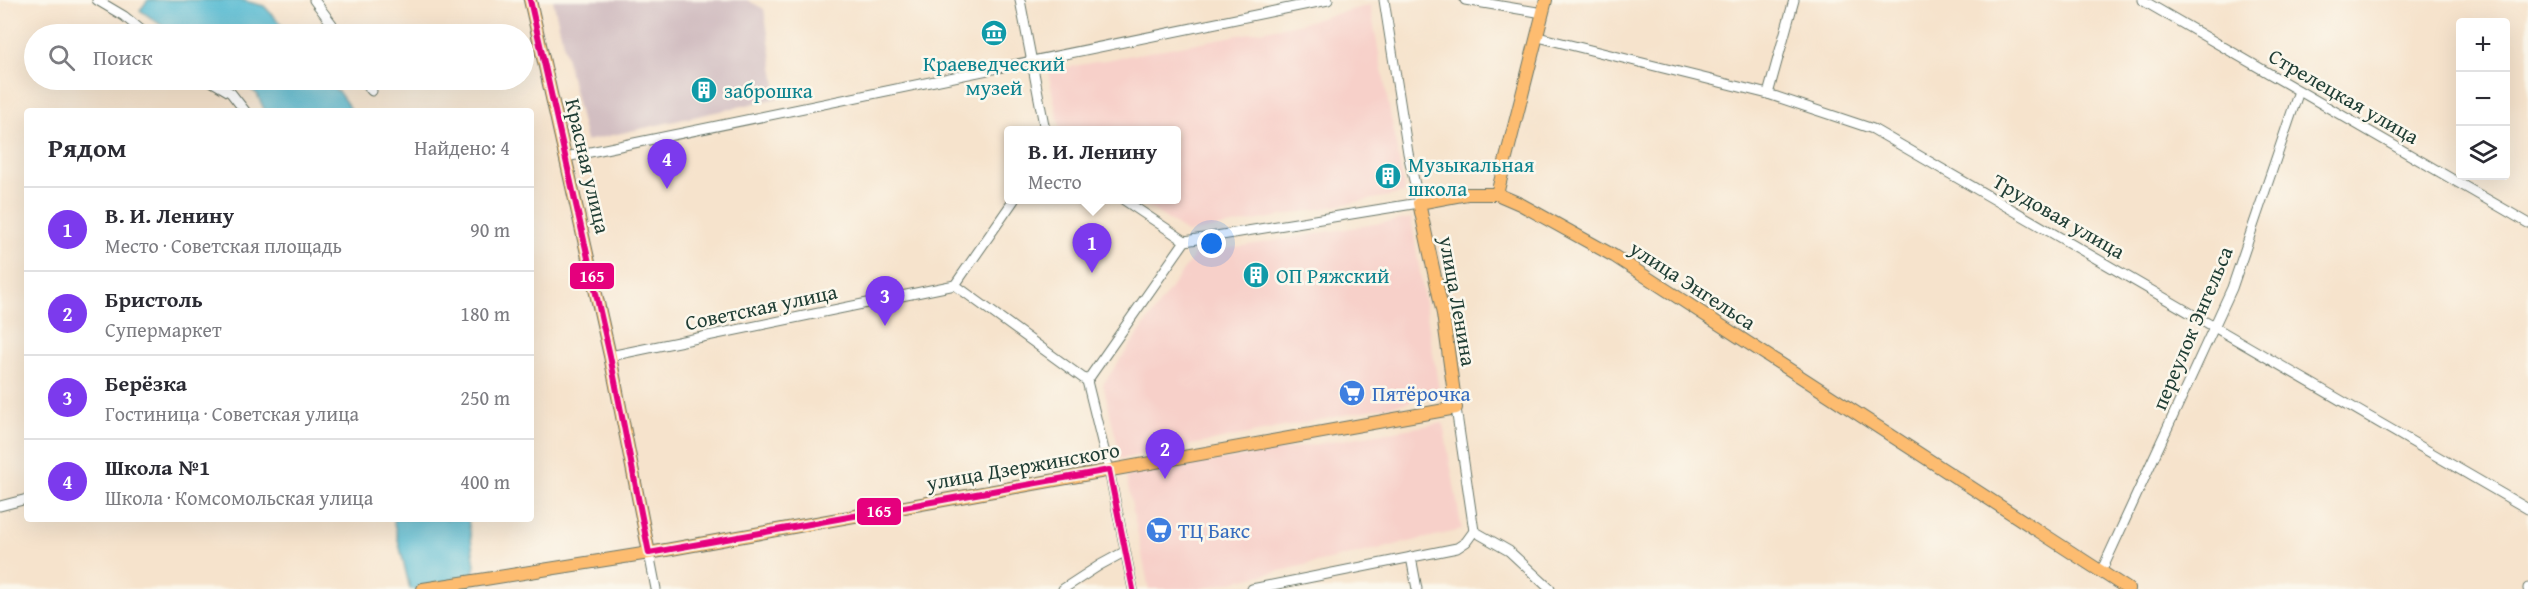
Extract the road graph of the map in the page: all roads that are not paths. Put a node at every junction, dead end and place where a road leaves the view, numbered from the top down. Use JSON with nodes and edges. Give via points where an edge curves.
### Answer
{"nodes":[{"id":1,"x":97,"y":0,"type":"edge"},
{"id":2,"x":314,"y":0,"type":"edge"},
{"id":3,"x":530,"y":0,"type":"edge"},
{"id":4,"x":1020,"y":0,"type":"edge"},
{"id":5,"x":1328,"y":0,"type":"edge"},
{"id":6,"x":1384,"y":0,"type":"edge"},
{"id":7,"x":1465,"y":0,"type":"edge"},
{"id":8,"x":1546,"y":0,"type":"edge"},
{"id":9,"x":1794,"y":0,"type":"edge"},
{"id":10,"x":2142,"y":0,"type":"edge"},
{"id":11,"x":1543,"y":13,"type":"junction"},
{"id":12,"x":134,"y":24,"type":"edge"},
{"id":13,"x":332,"y":24,"type":"edge"},
{"id":14,"x":1538,"y":37,"type":"junction"},
{"id":15,"x":1030,"y":62,"type":"junction"},
{"id":16,"x":226,"y":90,"type":"edge"},
{"id":17,"x":2299,"y":91,"type":"junction"},
{"id":18,"x":1768,"y":94,"type":"junction"},
{"id":19,"x":242,"y":108,"type":"edge"},
{"id":20,"x":1044,"y":126,"type":"edge"},
{"id":21,"x":566,"y":157,"type":"junction"},
{"id":22,"x":1497,"y":194,"type":"junction"},
{"id":23,"x":1419,"y":202,"type":"junction"},
{"id":24,"x":1011,"y":204,"type":"edge"},
{"id":25,"x":1130,"y":204,"type":"edge"},
{"id":26,"x":2528,"y":223,"type":"edge"},
{"id":27,"x":1185,"y":241,"type":"junction"},
{"id":28,"x":955,"y":285,"type":"junction"},
{"id":29,"x":2214,"y":327,"type":"junction"},
{"id":30,"x":610,"y":356,"type":"junction"},
{"id":31,"x":1087,"y":381,"type":"junction"},
{"id":32,"x":1456,"y":408,"type":"junction"},
{"id":33,"x":1109,"y":470,"type":"junction"},
{"id":34,"x":24,"y":500,"type":"edge"},
{"id":35,"x":0,"y":506,"type":"edge"},
{"id":36,"x":2528,"y":509,"type":"edge"},
{"id":37,"x":1474,"y":531,"type":"junction"},
{"id":38,"x":1124,"y":552,"type":"junction"},
{"id":39,"x":649,"y":554,"type":"junction"},
{"id":40,"x":1411,"y":557,"type":"junction"},
{"id":41,"x":2101,"y":572,"type":"junction"},
{"id":42,"x":423,"y":589,"type":"edge"},
{"id":43,"x":656,"y":589,"type":"edge"},
{"id":44,"x":1063,"y":589,"type":"edge"},
{"id":45,"x":1133,"y":589,"type":"edge"},
{"id":46,"x":1252,"y":589,"type":"edge"},
{"id":47,"x":1418,"y":589,"type":"edge"},
{"id":48,"x":1550,"y":589,"type":"edge"},
{"id":49,"x":2127,"y":589,"type":"edge"}],
"edges":[{"from":1,"to":12,"type":"street"},
{"from":2,"to":13,"type":"street"},
{"from":3,"to":21,"type":"main road","name":"Красная улица"},
{"from":4,"to":15,"type":"street"},
{"from":5,"to":15,"type":"street"},
{"from":6,"to":23,"type":"street"},
{"from":7,"to":11,"type":"street"},
{"from":8,"to":11,"type":"main road"},
{"from":9,"to":18,"type":"street"},
{"from":10,"to":17,"type":"street","name":"Стрелецкая улица"},
{"from":11,"to":14,"type":"main road"},
{"from":14,"to":18,"type":"street","name":"Трудовая улица"},
{"from":14,"to":22,"type":"main road"},
{"from":15,"to":20,"type":"street"},
{"from":15,"to":21,"type":"street"},
{"from":16,"to":19,"type":"street"},
{"from":17,"to":26,"type":"street","name":"Стрелецкая улица"},
{"from":17,"to":29,"type":"street","name":"переулок Энгельса","via":[[2243,259]]},
{"from":18,"to":29,"type":"street","name":"Трудовая улица","via":[[1874,129]]},
{"from":21,"to":30,"type":"main road","name":"Красная улица"},
{"from":22,"to":23,"type":"main road","name":"улица Энгельса","via":[[1467,194]]},
{"from":22,"to":41,"type":"main road","name":"улица Энгельса","via":[[1614,256]]},
{"from":23,"to":27,"type":"street","name":"улица Энгельса"},
{"from":23,"to":32,"type":"main road","name":"улица Ленина","via":[[1443,314]]},
{"from":24,"to":28,"type":"street"},
{"from":25,"to":27,"type":"street"},
{"from":27,"to":31,"type":"street"},
{"from":28,"to":30,"type":"street","name":"Советская улица"},
{"from":28,"to":31,"type":"street"},
{"from":29,"to":36,"type":"street","name":"Трудовая улица"},
{"from":29,"to":41,"type":"street","name":"переулок Энгельса"},
{"from":30,"to":39,"type":"main road","name":"Красная улица"},
{"from":31,"to":33,"type":"street"},
{"from":32,"to":33,"type":"main road","name":"улица Дзержинского"},
{"from":32,"to":37,"type":"street"},
{"from":33,"to":38,"type":"street"},
{"from":33,"to":39,"type":"main road","name":"улица Дзержинского"},
{"from":34,"to":35,"type":"street"},
{"from":37,"to":40,"type":"street","via":[[1457,548]]},
{"from":37,"to":48,"type":"street","via":[[1509,551]]},
{"from":38,"to":44,"type":"street"},
{"from":38,"to":45,"type":"street"},
{"from":39,"to":42,"type":"main road","name":"улица Дзержинского"},
{"from":39,"to":43,"type":"street"},
{"from":40,"to":46,"type":"street"},
{"from":40,"to":47,"type":"street"},
{"from":41,"to":49,"type":"main road","name":"улица Энгельса"}]}
